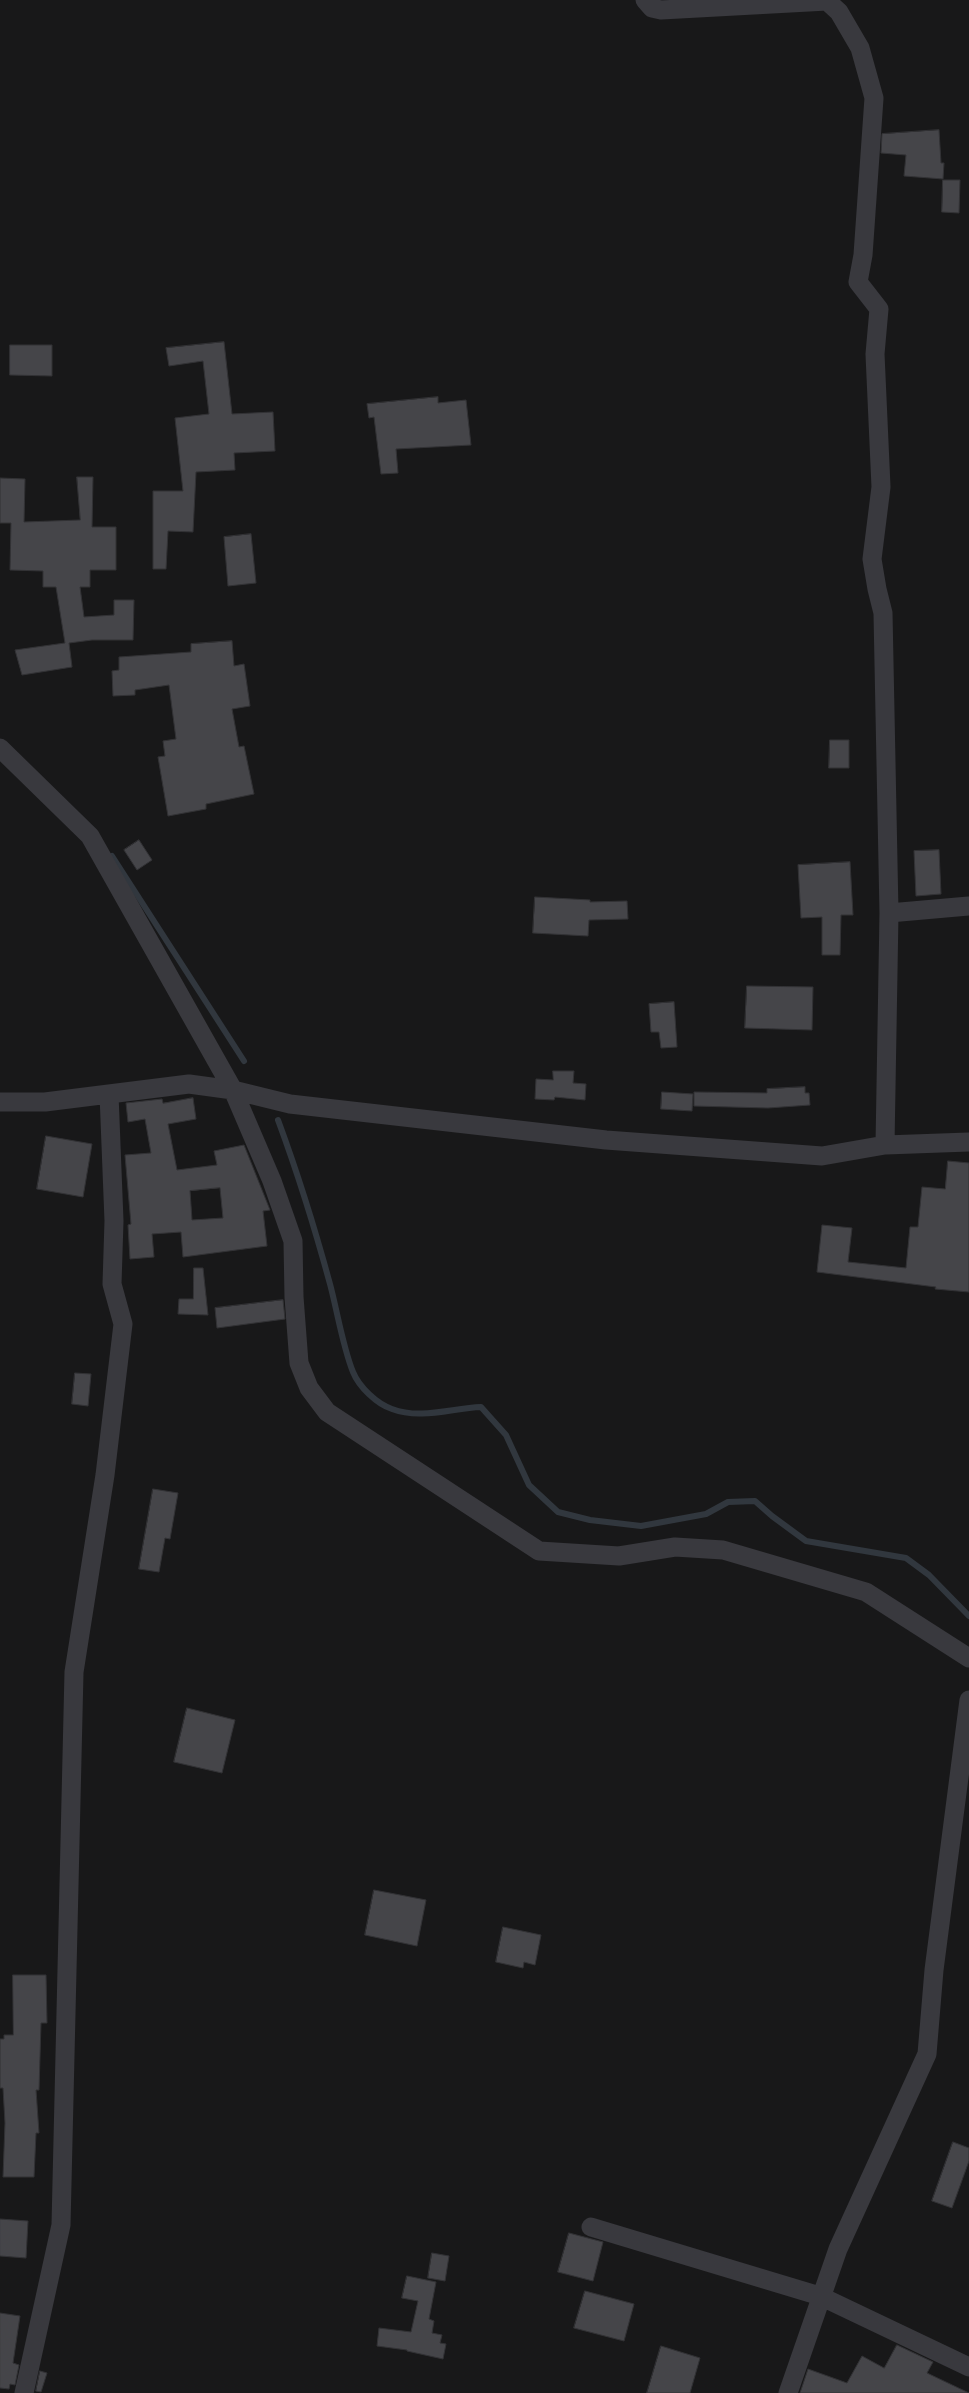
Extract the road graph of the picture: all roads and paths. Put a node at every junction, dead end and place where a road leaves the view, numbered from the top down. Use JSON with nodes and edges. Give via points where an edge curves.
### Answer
{"nodes":[{"id":1,"x":645,"y":0,"type":"edge"},
{"id":2,"x":0,"y":748,"type":"edge"},
{"id":3,"x":969,"y":906,"type":"edge"},
{"id":4,"x":889,"y":912,"type":"junction"},
{"id":5,"x":234,"y":1090,"type":"junction"},
{"id":6,"x":109,"y":1094,"type":"junction"},
{"id":7,"x":0,"y":1102,"type":"edge"},
{"id":8,"x":969,"y":1142,"type":"edge"},
{"id":9,"x":885,"y":1145,"type":"junction"},
{"id":10,"x":969,"y":1658,"type":"edge"},
{"id":11,"x":969,"y":1700,"type":"edge"},
{"id":12,"x":591,"y":2227,"type":"dead end"},
{"id":13,"x":820,"y":2296,"type":"junction"},
{"id":14,"x":969,"y":2367,"type":"edge"},
{"id":15,"x":24,"y":2393,"type":"edge"},
{"id":16,"x":788,"y":2393,"type":"edge"}],
"edges":[{"from":1,"to":4,"type":"street","via":[[652,8],[661,10],[827,2],[839,12],[860,48],[874,98],[863,255],[858,282],[879,309],[875,354],[881,487],[872,559],[883,613]]},
{"from":2,"to":5,"type":"street","via":[[90,836]]},
{"from":3,"to":4,"type":"street"},
{"from":4,"to":9,"type":"street"},
{"from":5,"to":6,"type":"street","via":[[189,1084]]},
{"from":5,"to":9,"type":"street","via":[[290,1104],[606,1140],[822,1156]]},
{"from":5,"to":10,"type":"street","via":[[272,1181],[293,1241],[299,1363],[309,1388],[327,1412],[539,1551],[619,1556],[675,1546],[723,1550],[866,1592]]},
{"from":6,"to":7,"type":"street","via":[[45,1102]]},
{"from":6,"to":15,"type":"street","via":[[114,1221],[112,1284],[123,1324],[105,1474],[74,1672],[61,2225]]},
{"from":8,"to":9,"type":"street"},
{"from":11,"to":13,"type":"street","via":[[934,1970],[927,2054],[838,2249]]},
{"from":12,"to":13,"type":"street"},
{"from":13,"to":14,"type":"street"},
{"from":13,"to":16,"type":"street"}]}
